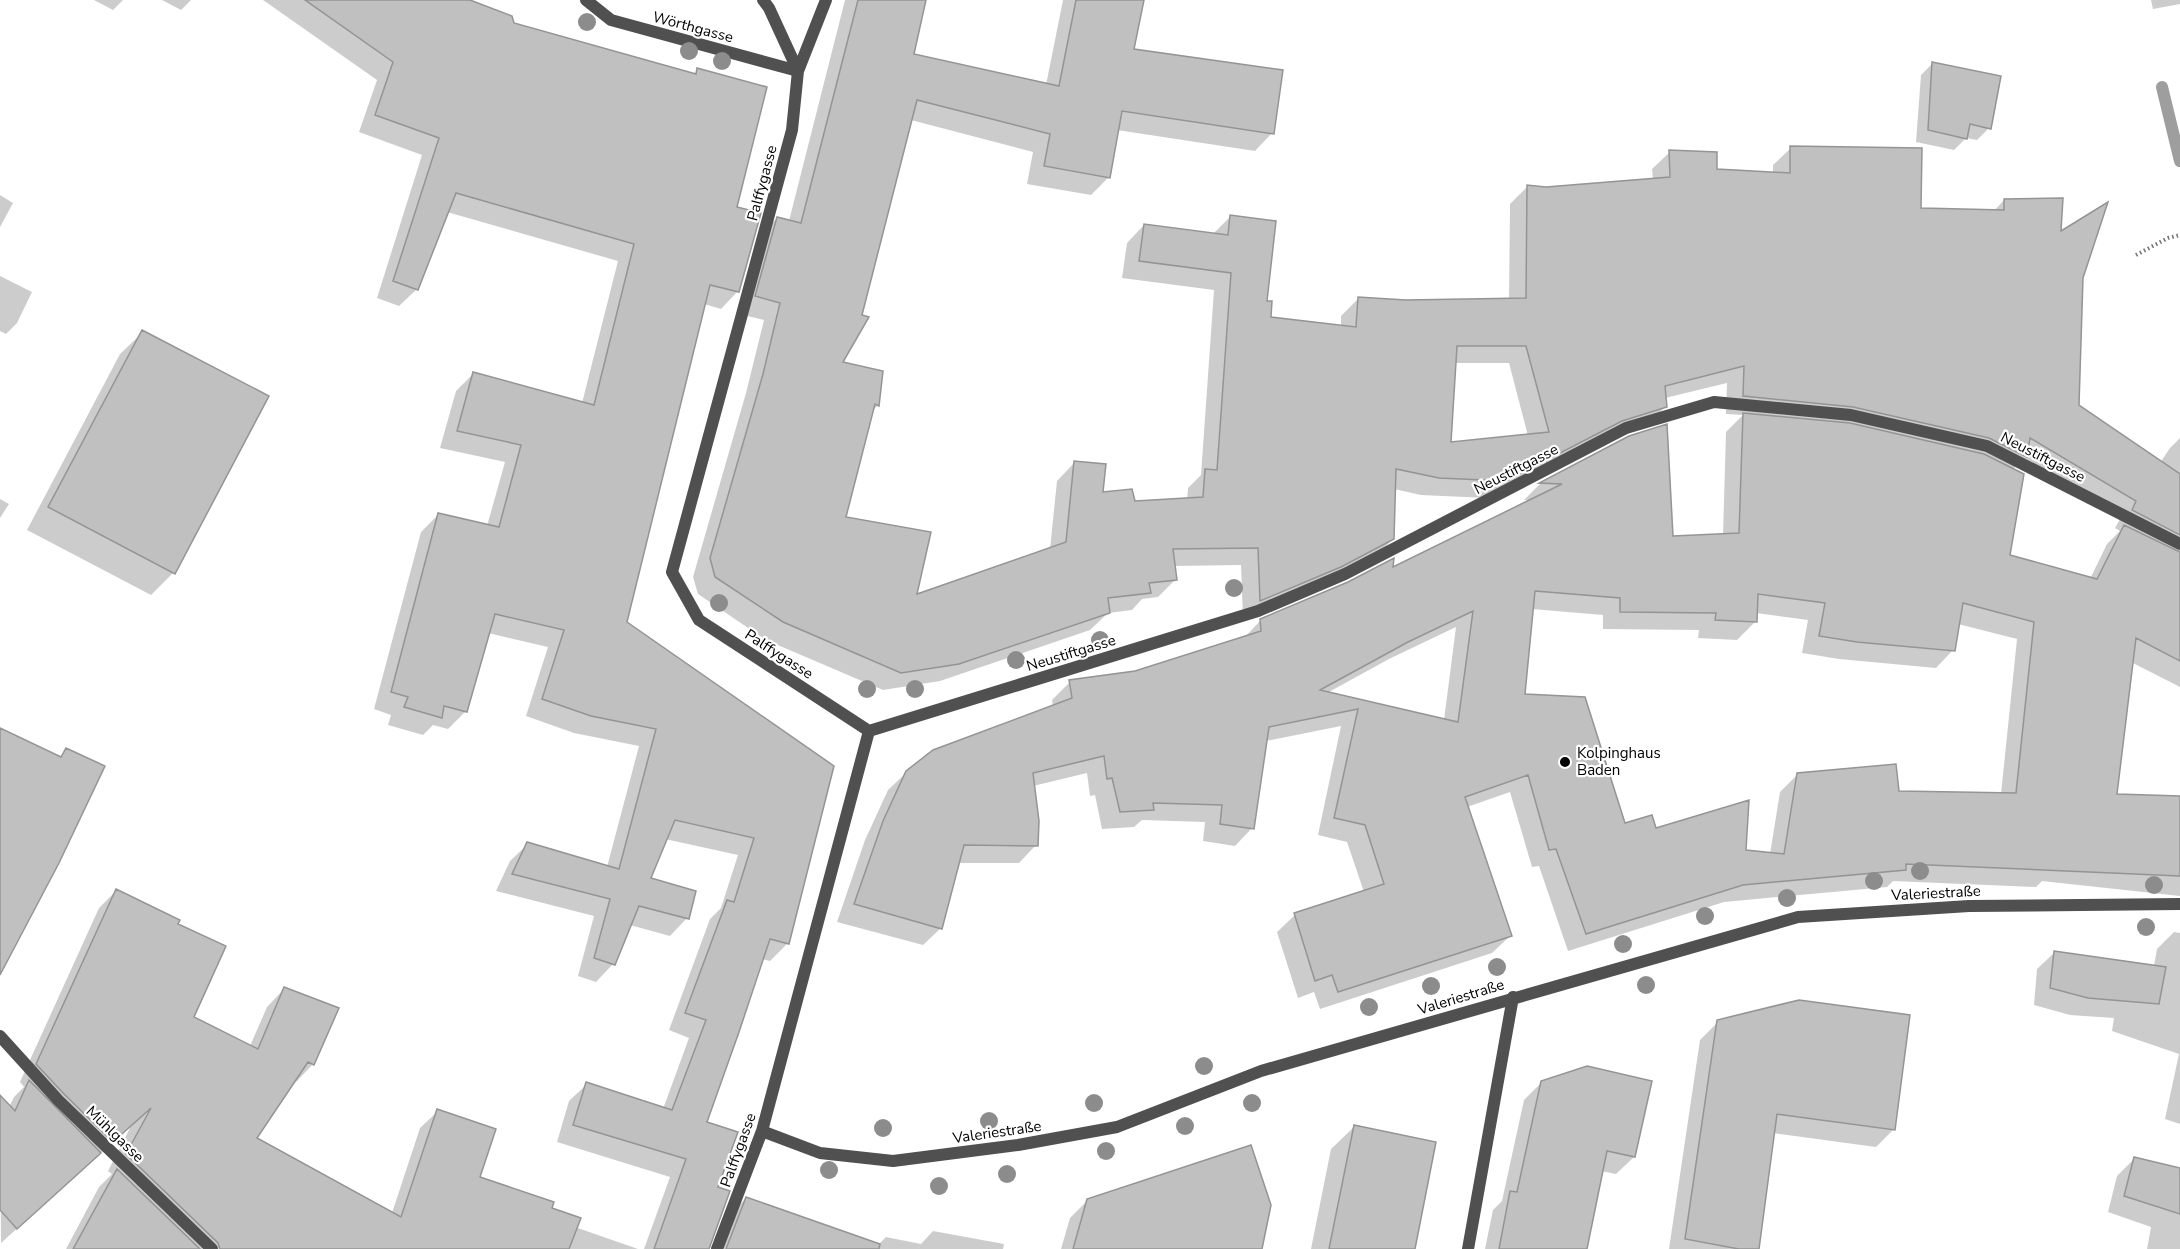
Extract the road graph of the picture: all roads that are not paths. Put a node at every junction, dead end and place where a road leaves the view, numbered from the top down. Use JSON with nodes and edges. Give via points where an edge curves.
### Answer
{"nodes":[{"id":1,"x":586,"y":0,"type":"edge"},
{"id":2,"x":763,"y":0,"type":"edge"},
{"id":3,"x":826,"y":0,"type":"edge"},
{"id":4,"x":798,"y":71,"type":"junction"},
{"id":5,"x":2180,"y":544,"type":"edge"},
{"id":6,"x":869,"y":732,"type":"junction"},
{"id":7,"x":2180,"y":904,"type":"edge"},
{"id":8,"x":1513,"y":997,"type":"junction"},
{"id":9,"x":0,"y":1036,"type":"edge"},
{"id":10,"x":762,"y":1131,"type":"junction"},
{"id":11,"x":212,"y":1249,"type":"edge"},
{"id":12,"x":717,"y":1249,"type":"edge"},
{"id":13,"x":1468,"y":1249,"type":"edge"}],
"edges":[{"from":1,"to":4,"type":"street","name":"Wörthgasse","via":[[611,20]]},
{"from":2,"to":4,"type":"street"},
{"from":3,"to":4,"type":"street","name":"Palffygasse"},
{"from":4,"to":6,"type":"street","name":"Palffygasse","via":[[792,130],[672,572],[699,620]]},
{"from":5,"to":6,"type":"street","name":"Neustiftgasse","via":[[1987,446],[1851,415],[1714,402],[1626,428],[1345,574],[1258,611]]},
{"from":6,"to":10,"type":"street","name":"Palffygasse"},
{"from":7,"to":8,"type":"street","name":"Valeriestraße","via":[[1969,906],[1798,917]]},
{"from":8,"to":10,"type":"street","name":"Valeriestraße","via":[[1261,1071],[1117,1127],[1029,1143],[893,1161],[820,1153]]},
{"from":8,"to":13,"type":"street"},
{"from":9,"to":11,"type":"street","name":"Mühlgasse","via":[[58,1100]]},
{"from":10,"to":12,"type":"street","name":"Palffygasse"}]}
